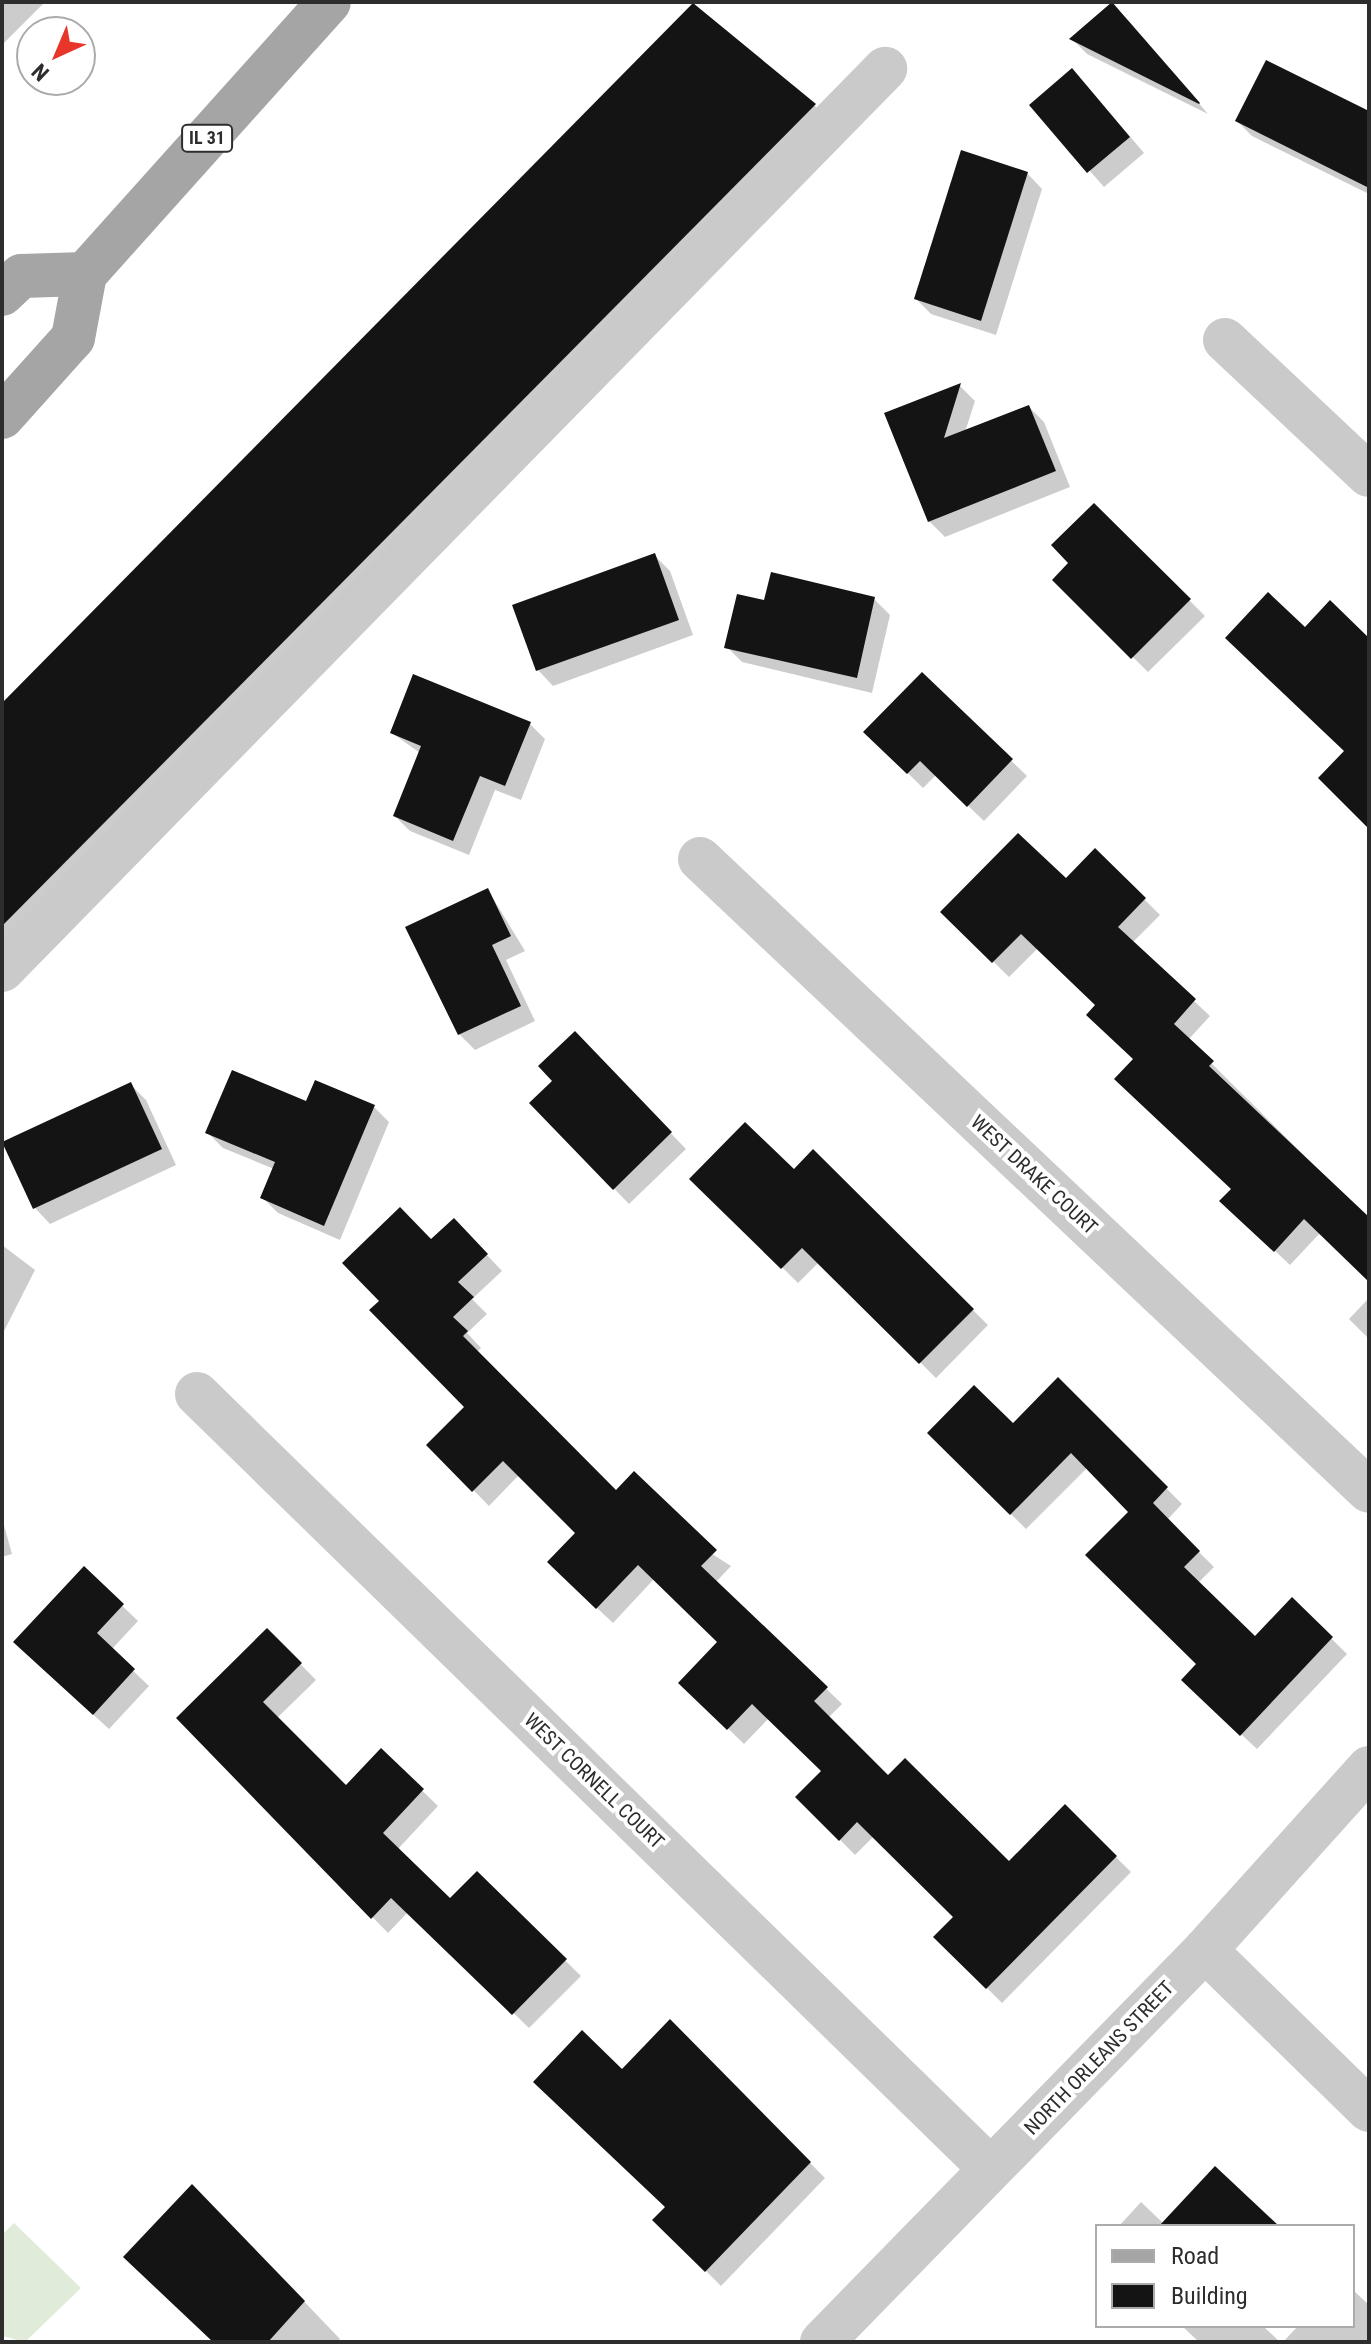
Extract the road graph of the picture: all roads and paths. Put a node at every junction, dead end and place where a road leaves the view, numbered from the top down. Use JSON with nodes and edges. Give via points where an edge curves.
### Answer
{"nodes":[{"id":1,"x":329,"y":2,"type":"edge"},
{"id":2,"x":885,"y":69,"type":"dead end"},
{"id":3,"x":85,"y":274,"type":"junction"},
{"id":4,"x":5,"y":289,"type":"edge"},
{"id":5,"x":1225,"y":340,"type":"dead end"},
{"id":6,"x":2,"y":417,"type":"edge"},
{"id":7,"x":1369,"y":475,"type":"edge"},
{"id":8,"x":700,"y":859,"type":"dead end"},
{"id":9,"x":2,"y":970,"type":"edge"},
{"id":10,"x":197,"y":1394,"type":"dead end"},
{"id":11,"x":1369,"y":1491,"type":"edge"},
{"id":12,"x":1369,"y":1768,"type":"edge"},
{"id":13,"x":1205,"y":1950,"type":"junction"},
{"id":14,"x":1369,"y":2110,"type":"edge"},
{"id":15,"x":990,"y":2168,"type":"junction"},
{"id":16,"x":822,"y":2342,"type":"edge"}],
"edges":[{"from":1,"to":3,"type":"main road","number":"IL 31"},
{"from":2,"to":9,"type":"street"},
{"from":3,"to":4,"type":"main road","via":[[21,276]]},
{"from":3,"to":6,"type":"main road","via":[[73,338]]},
{"from":5,"to":7,"type":"street"},
{"from":8,"to":11,"type":"street","name":"WEST DRAKE COURT"},
{"from":10,"to":15,"type":"street","name":"WEST CORNELL COURT"},
{"from":12,"to":13,"type":"street","name":"NORTH ORLEANS STREET"},
{"from":13,"to":14,"type":"street"},
{"from":13,"to":15,"type":"street","name":"NORTH ORLEANS STREET"},
{"from":15,"to":16,"type":"street","name":"NORTH ORLEANS STREET"}]}
